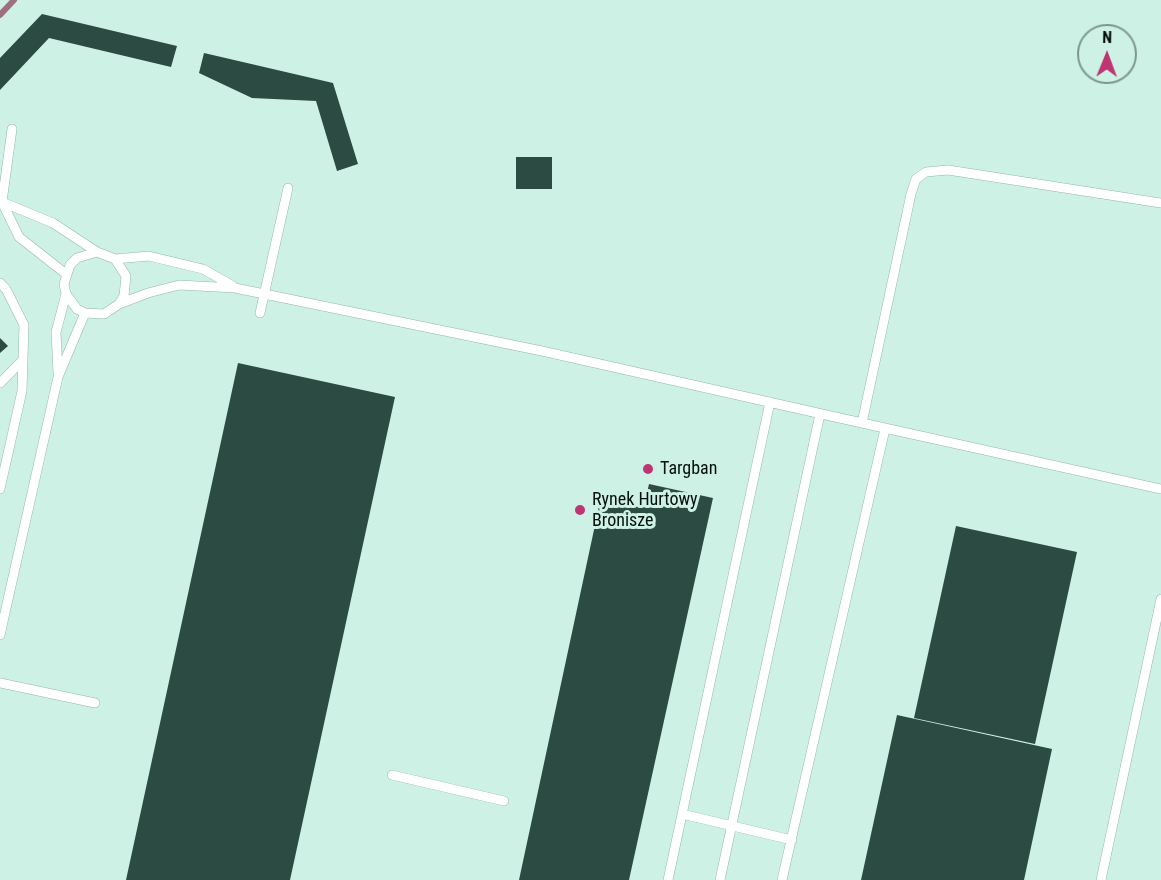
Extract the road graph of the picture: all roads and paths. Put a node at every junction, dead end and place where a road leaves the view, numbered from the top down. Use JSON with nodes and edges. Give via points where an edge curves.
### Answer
{"nodes":[{"id":1,"x":12,"y":129,"type":"dead end"},
{"id":2,"x":288,"y":188,"type":"dead end"},
{"id":3,"x":1,"y":201,"type":"edge"},
{"id":4,"x":1161,"y":203,"type":"edge"},
{"id":5,"x":97,"y":252,"type":"junction"},
{"id":6,"x":115,"y":259,"type":"junction"},
{"id":7,"x":66,"y":274,"type":"junction"},
{"id":8,"x":0,"y":282,"type":"edge"},
{"id":9,"x":235,"y":288,"type":"junction"},
{"id":10,"x":66,"y":294,"type":"junction"},
{"id":11,"x":264,"y":294,"type":"junction"},
{"id":12,"x":119,"y":304,"type":"junction"},
{"id":13,"x":85,"y":313,"type":"junction"},
{"id":14,"x":260,"y":313,"type":"dead end"},
{"id":15,"x":23,"y":360,"type":"junction"},
{"id":16,"x":58,"y":377,"type":"junction"},
{"id":17,"x":0,"y":383,"type":"edge"},
{"id":18,"x":770,"y":402,"type":"junction"},
{"id":19,"x":820,"y":414,"type":"junction"},
{"id":20,"x":862,"y":423,"type":"junction"},
{"id":21,"x":885,"y":429,"type":"junction"},
{"id":22,"x":0,"y":489,"type":"edge"},
{"id":23,"x":1161,"y":489,"type":"edge"},
{"id":24,"x":1161,"y":598,"type":"edge"},
{"id":25,"x":0,"y":635,"type":"edge"},
{"id":26,"x":0,"y":683,"type":"edge"},
{"id":27,"x":95,"y":703,"type":"dead end"},
{"id":28,"x":392,"y":775,"type":"dead end"},
{"id":29,"x":504,"y":801,"type":"dead end"},
{"id":30,"x":682,"y":814,"type":"junction"},
{"id":31,"x":731,"y":825,"type":"junction"},
{"id":32,"x":792,"y":840,"type":"junction"},
{"id":33,"x":668,"y":880,"type":"edge"},
{"id":34,"x":720,"y":880,"type":"edge"},
{"id":35,"x":782,"y":880,"type":"edge"},
{"id":36,"x":1101,"y":880,"type":"edge"}],
"edges":[{"from":1,"to":3,"type":"lane"},
{"from":2,"to":11,"type":"lane"},
{"from":3,"to":5,"type":"lane","via":[[53,223]]},
{"from":3,"to":7,"type":"lane","via":[[19,237]]},
{"from":4,"to":20,"type":"lane","via":[[948,170],[926,172],[916,179]]},
{"from":5,"to":6,"type":"lane"},
{"from":5,"to":7,"type":"lane","via":[[77,258]]},
{"from":6,"to":9,"type":"lane","via":[[149,256],[203,269]]},
{"from":6,"to":12,"type":"lane","via":[[126,276]]},
{"from":7,"to":10,"type":"lane"},
{"from":8,"to":15,"type":"lane","via":[[24,325]]},
{"from":9,"to":11,"type":"lane"},
{"from":9,"to":12,"type":"lane","via":[[179,285]]},
{"from":10,"to":13,"type":"lane"},
{"from":10,"to":16,"type":"lane","via":[[56,332]]},
{"from":11,"to":14,"type":"lane"},
{"from":11,"to":18,"type":"lane"},
{"from":12,"to":13,"type":"lane","via":[[104,314]]},
{"from":13,"to":16,"type":"lane"},
{"from":15,"to":17,"type":"lane"},
{"from":15,"to":22,"type":"lane","via":[[22,391]]},
{"from":16,"to":25,"type":"lane"},
{"from":18,"to":19,"type":"lane"},
{"from":18,"to":30,"type":"lane"},
{"from":19,"to":20,"type":"lane"},
{"from":19,"to":31,"type":"lane"},
{"from":20,"to":21,"type":"lane"},
{"from":21,"to":23,"type":"lane"},
{"from":21,"to":32,"type":"lane"},
{"from":24,"to":36,"type":"lane"},
{"from":26,"to":27,"type":"lane"},
{"from":28,"to":29,"type":"lane"},
{"from":30,"to":31,"type":"lane"},
{"from":30,"to":33,"type":"lane"},
{"from":31,"to":32,"type":"lane"},
{"from":31,"to":34,"type":"lane"},
{"from":32,"to":35,"type":"lane"}]}
